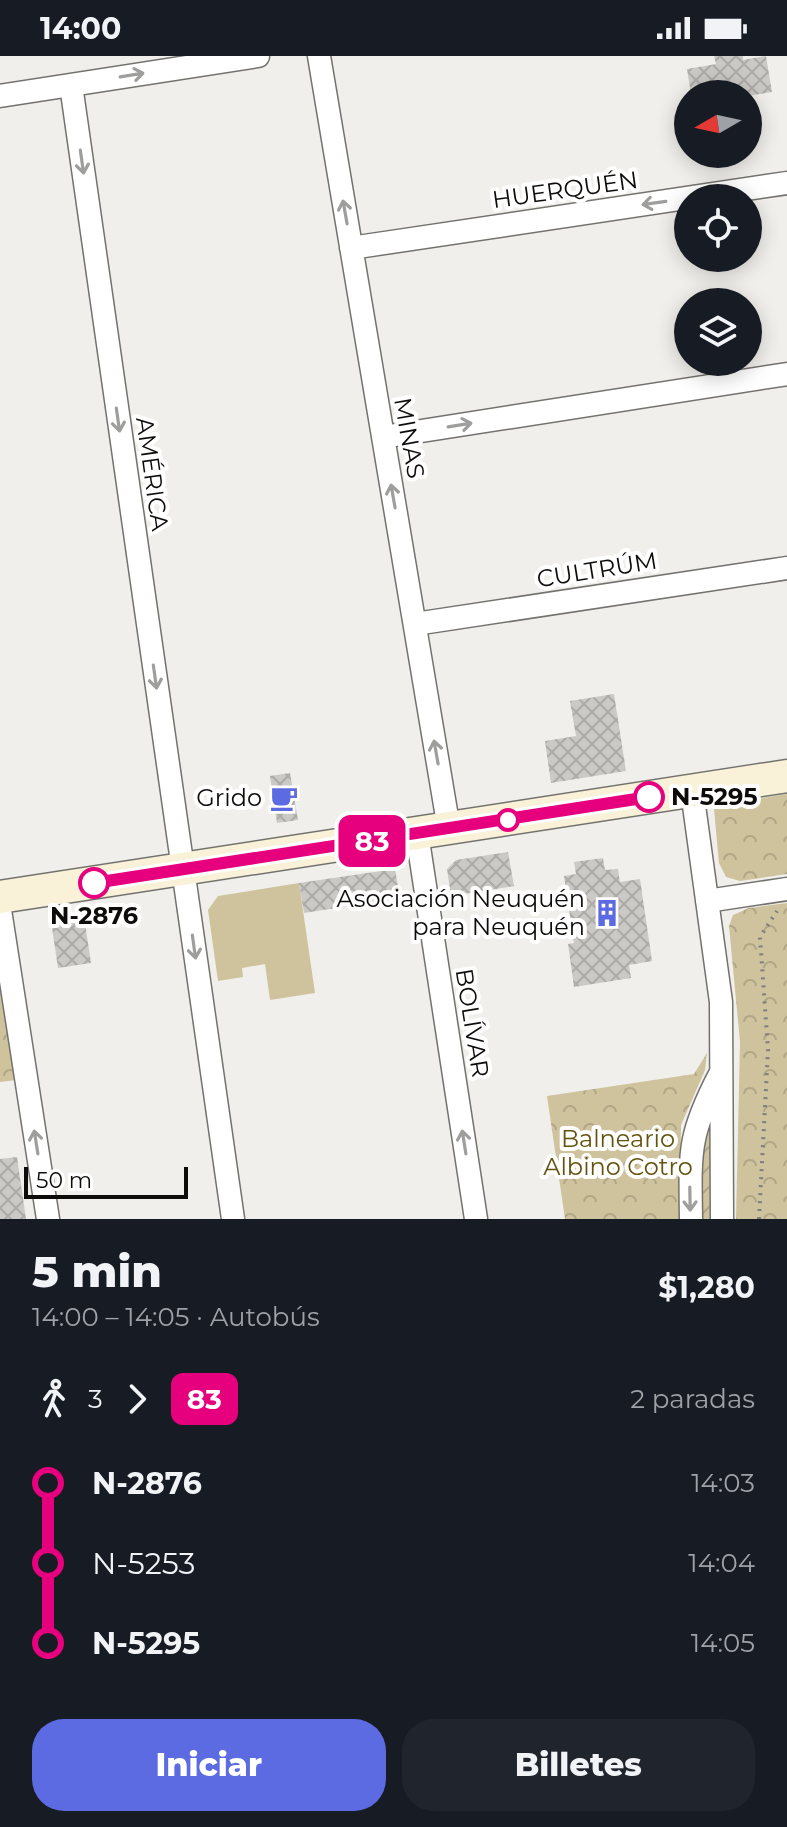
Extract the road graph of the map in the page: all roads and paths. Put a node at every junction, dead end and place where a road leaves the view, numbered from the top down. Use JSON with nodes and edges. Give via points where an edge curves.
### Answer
{"nodes":[{"id":1,"x":258,"y":56,"type":"edge"},
{"id":2,"x":319,"y":56,"type":"edge"},
{"id":3,"x":71,"y":85,"type":"junction"},
{"id":4,"x":0,"y":96,"type":"edge"},
{"id":5,"x":787,"y":183,"type":"edge"},
{"id":6,"x":351,"y":248,"type":"junction"},
{"id":7,"x":787,"y":374,"type":"edge"},
{"id":8,"x":383,"y":437,"type":"junction"},
{"id":9,"x":787,"y":568,"type":"edge"},
{"id":10,"x":415,"y":624,"type":"junction"},
{"id":11,"x":787,"y":776,"type":"edge"},
{"id":12,"x":692,"y":791,"type":"junction"},
{"id":13,"x":449,"y":829,"type":"junction"},
{"id":14,"x":417,"y":834,"type":"junction"},
{"id":15,"x":183,"y":870,"type":"junction"},
{"id":16,"x":787,"y":889,"type":"edge"},
{"id":17,"x":0,"y":897,"type":"edge"},
{"id":18,"x":707,"y":901,"type":"junction"},
{"id":19,"x":0,"y":910,"type":"edge"},
{"id":20,"x":787,"y":910,"type":"edge"},
{"id":21,"x":720,"y":1073,"type":"junction"},
{"id":22,"x":48,"y":1219,"type":"edge"},
{"id":23,"x":233,"y":1219,"type":"edge"},
{"id":24,"x":476,"y":1219,"type":"edge"},
{"id":25,"x":691,"y":1219,"type":"edge"},
{"id":26,"x":722,"y":1219,"type":"edge"},
{"id":27,"x":759,"y":1219,"type":"edge"}],
"edges":[{"from":3,"to":1,"type":"street","one_way":true},
{"from":6,"to":2,"type":"street","name":"MINAS","one_way":true},
{"from":3,"to":4,"type":"street"},
{"from":3,"to":15,"type":"street","name":"AMÉRICA","one_way":true},
{"from":5,"to":6,"type":"street","name":"HUERQUÉN","one_way":true},
{"from":6,"to":8,"type":"street","name":"MINAS"},
{"from":8,"to":7,"type":"street","one_way":true},
{"from":10,"to":8,"type":"street","name":"MINAS","one_way":true},
{"from":9,"to":10,"type":"street","name":"CULTRÚM"},
{"from":13,"to":10,"type":"street","name":"MINAS","one_way":true},
{"from":11,"to":12,"type":"main road"},
{"from":12,"to":13,"type":"main road"},
{"from":12,"to":18,"type":"street"},
{"from":13,"to":14,"type":"main road"},
{"from":14,"to":15,"type":"main road"},
{"from":24,"to":14,"type":"street","name":"BOLÍVAR","one_way":true},
{"from":15,"to":17,"type":"main road"},
{"from":15,"to":23,"type":"street","name":"AMÉRICA","one_way":true},
{"from":16,"to":18,"type":"street"},
{"from":18,"to":21,"type":"street","via":[[721,1002]]},
{"from":22,"to":19,"type":"street","one_way":true},
{"from":20,"to":27,"type":"path","via":[[777,912],[760,937],[768,1050]]},
{"from":21,"to":25,"type":"street","one_way":true,"via":[[691,1141]]},
{"from":21,"to":26,"type":"street"}]}
